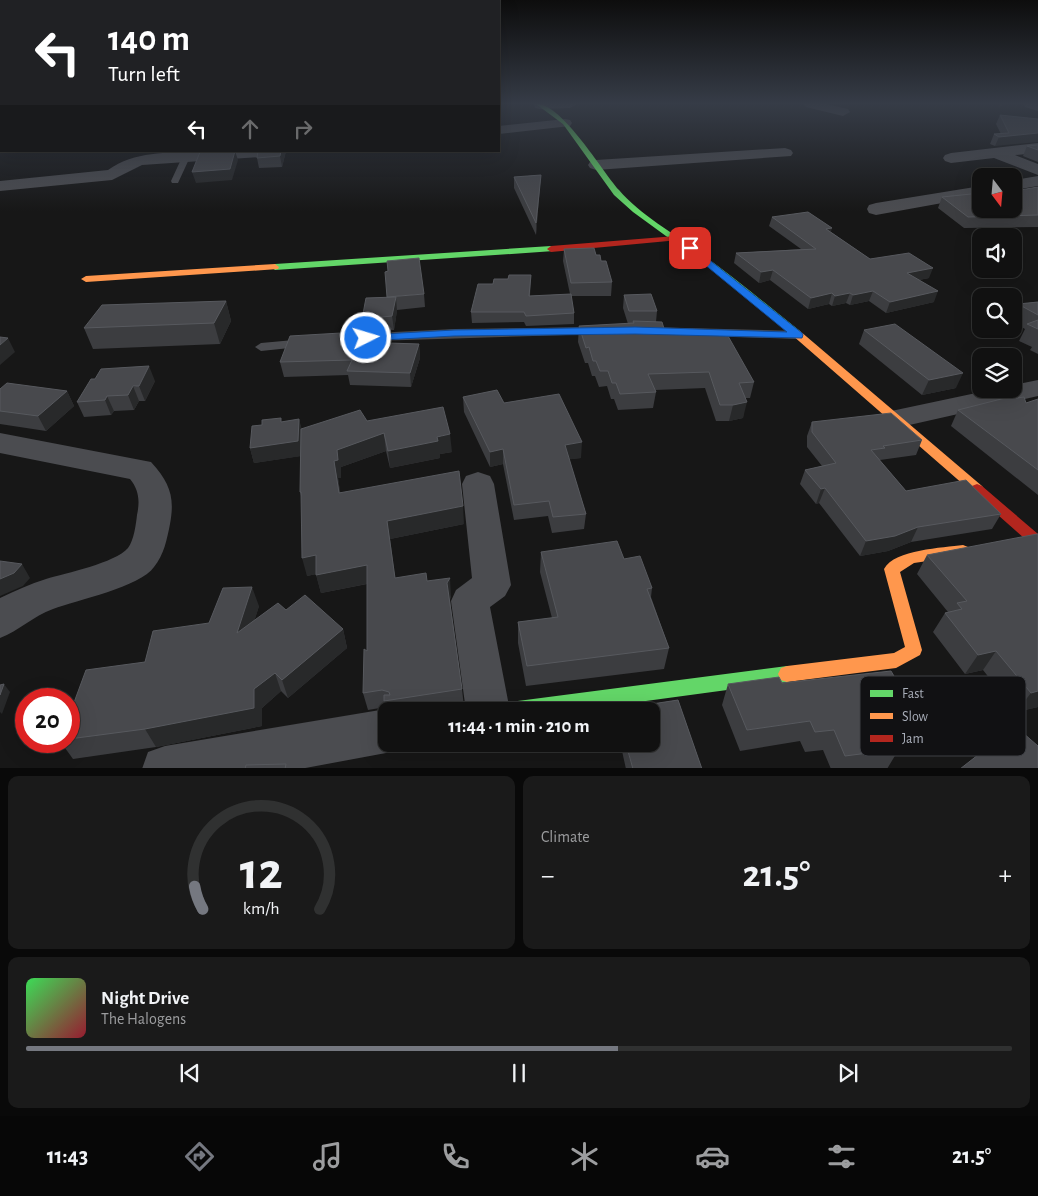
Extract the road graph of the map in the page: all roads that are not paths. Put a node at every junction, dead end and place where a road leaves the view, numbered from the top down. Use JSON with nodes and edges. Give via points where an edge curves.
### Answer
{"nodes":[{"id":1,"x":577,"y":140,"type":"edge"},
{"id":2,"x":1038,"y":148,"type":"edge"},
{"id":3,"x":260,"y":152,"type":"edge"},
{"id":4,"x":785,"y":153,"type":"dead end"},
{"id":5,"x":997,"y":154,"type":"junction"},
{"id":6,"x":186,"y":157,"type":"junction"},
{"id":7,"x":951,"y":158,"type":"dead end"},
{"id":8,"x":596,"y":165,"type":"junction"},
{"id":9,"x":1038,"y":170,"type":"edge"},
{"id":10,"x":175,"y":181,"type":"dead end"},
{"id":11,"x":1038,"y":181,"type":"edge"},
{"id":12,"x":1022,"y":184,"type":"edge"},
{"id":13,"x":0,"y":186,"type":"edge"},
{"id":14,"x":972,"y":193,"type":"edge"},
{"id":15,"x":876,"y":209,"type":"dead end"},
{"id":16,"x":676,"y":238,"type":"junction"},
{"id":17,"x":86,"y":279,"type":"dead end"},
{"id":18,"x":635,"y":330,"type":"edge"},
{"id":19,"x":607,"y":331,"type":"edge"},
{"id":20,"x":798,"y":335,"type":"junction"},
{"id":21,"x":366,"y":338,"type":"edge"},
{"id":22,"x":318,"y":342,"type":"edge"},
{"id":23,"x":261,"y":347,"type":"dead end"},
{"id":24,"x":1038,"y":388,"type":"edge"},
{"id":25,"x":896,"y":419,"type":"junction"},
{"id":26,"x":0,"y":443,"type":"edge"},
{"id":27,"x":478,"y":484,"type":"dead end"},
{"id":28,"x":1030,"y":539,"type":"edge"},
{"id":29,"x":974,"y":548,"type":"edge"},
{"id":30,"x":0,"y":621,"type":"edge"},
{"id":31,"x":487,"y":702,"type":"edge"},
{"id":32,"x":578,"y":702,"type":"edge"},
{"id":33,"x":378,"y":732,"type":"edge"},
{"id":34,"x":165,"y":768,"type":"edge"}],
"edges":[{"from":1,"to":8,"type":"street"},
{"from":2,"to":5,"type":"street"},
{"from":3,"to":6,"type":"street"},
{"from":4,"to":8,"type":"street"},
{"from":5,"to":7,"type":"street"},
{"from":5,"to":9,"type":"street"},
{"from":6,"to":10,"type":"lane"},
{"from":6,"to":13,"type":"street","via":[[139,160],[112,175]]},
{"from":8,"to":16,"type":"street","via":[[636,210]]},
{"from":11,"to":12,"type":"street"},
{"from":14,"to":15,"type":"street"},
{"from":16,"to":17,"type":"street","via":[[528,251]]},
{"from":16,"to":20,"type":"street"},
{"from":18,"to":20,"type":"lane"},
{"from":19,"to":21,"type":"lane"},
{"from":20,"to":25,"type":"street"},
{"from":22,"to":23,"type":"lane"},
{"from":24,"to":25,"type":"street"},
{"from":25,"to":28,"type":"street"},
{"from":26,"to":30,"type":"street","via":[[140,470],[151,482],[157,501],[148,544],[140,559],[95,582],[32,600]]},
{"from":27,"to":31,"type":"street","via":[[492,585],[470,601]]},
{"from":29,"to":32,"type":"street","via":[[911,558],[892,569],[914,650],[896,660]]},
{"from":33,"to":34,"type":"street"}]}
